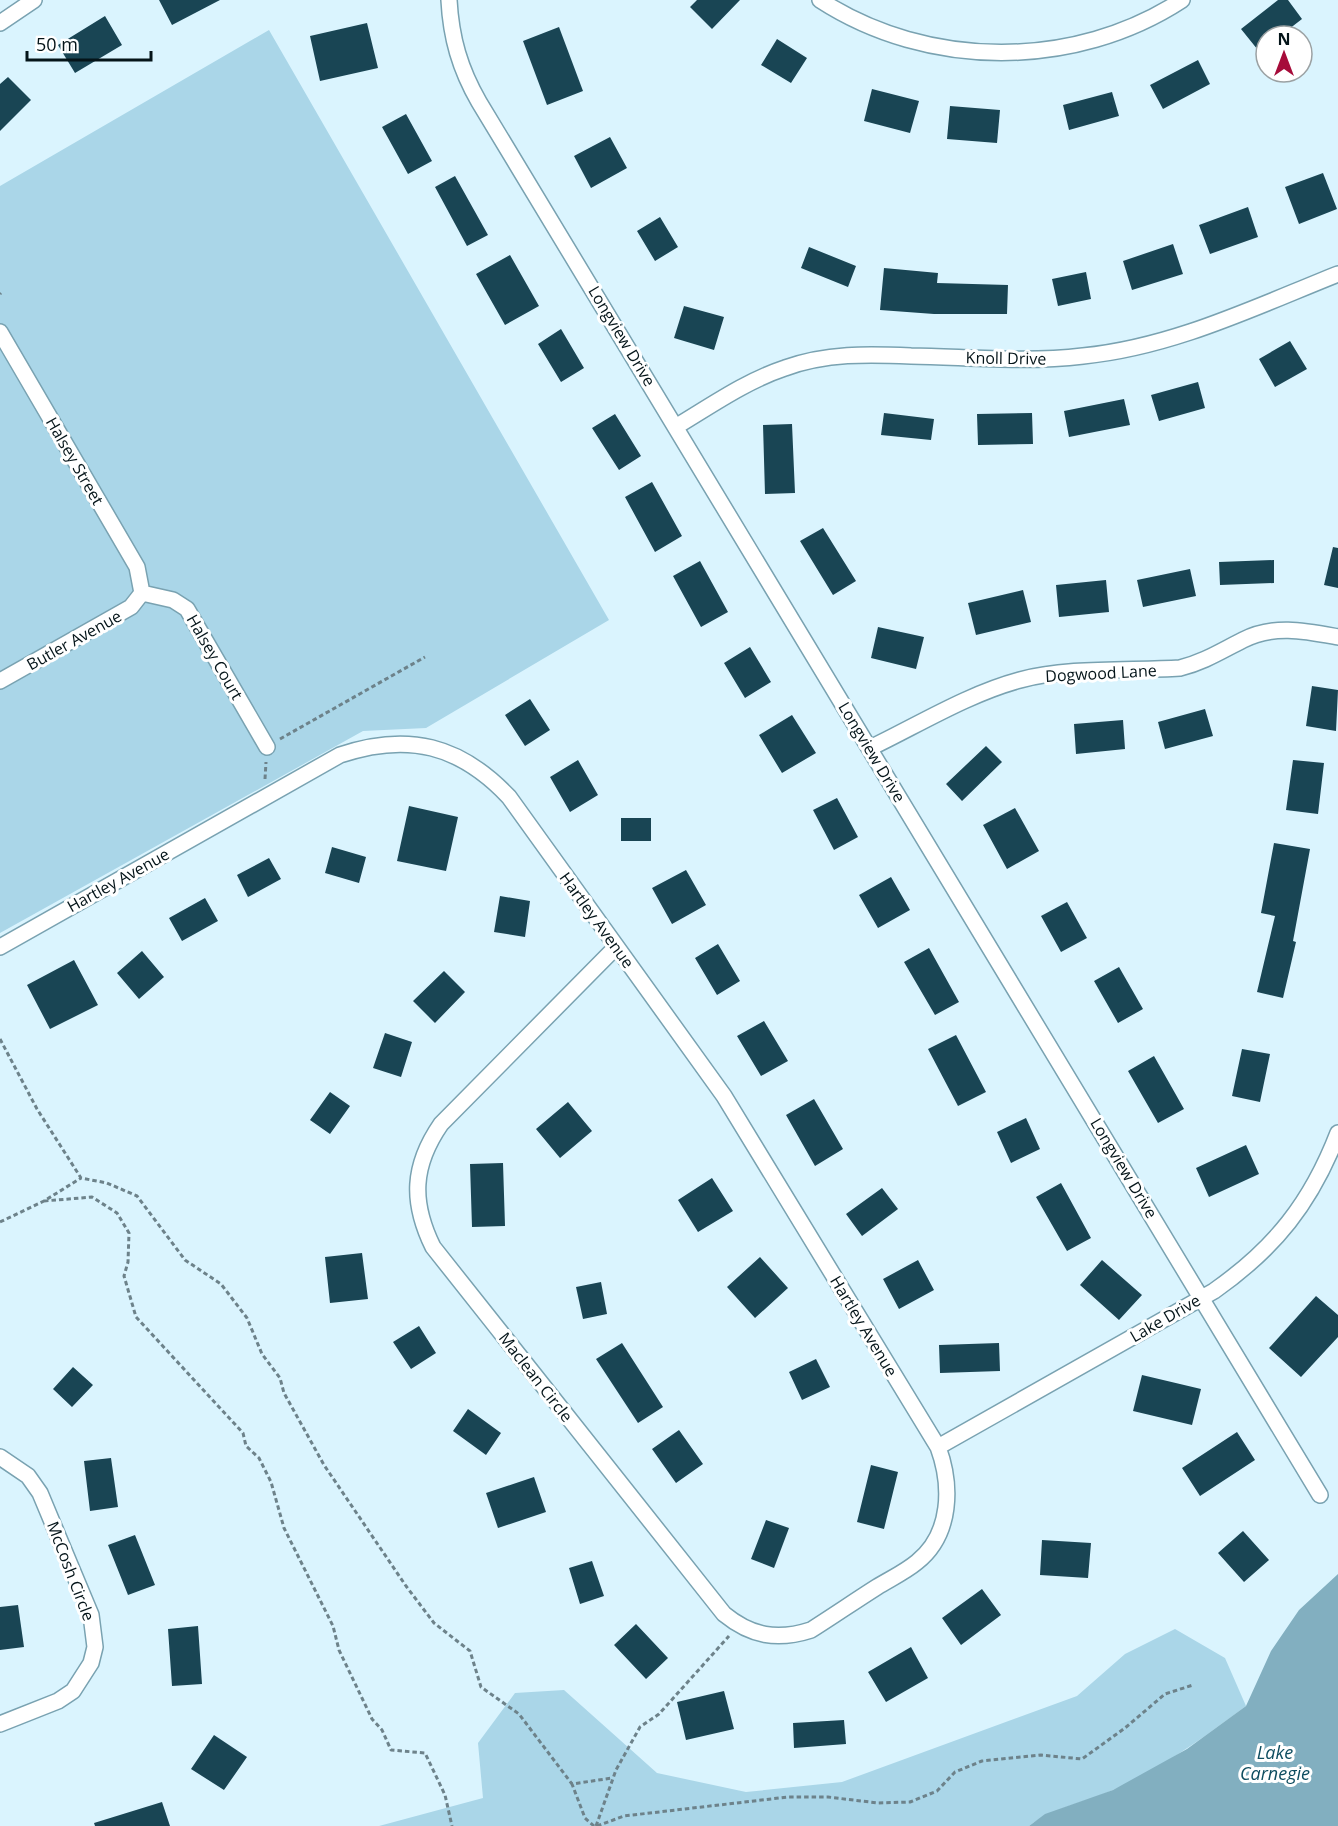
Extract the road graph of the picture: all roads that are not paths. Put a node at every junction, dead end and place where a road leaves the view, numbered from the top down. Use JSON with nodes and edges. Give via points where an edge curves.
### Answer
{"nodes":[{"id":1,"x":34,"y":0,"type":"edge"},
{"id":2,"x":449,"y":0,"type":"edge"},
{"id":3,"x":820,"y":0,"type":"edge"},
{"id":4,"x":1182,"y":0,"type":"edge"},
{"id":5,"x":0,"y":23,"type":"edge"},
{"id":6,"x":1338,"y":274,"type":"edge"},
{"id":7,"x":0,"y":332,"type":"edge"},
{"id":8,"x":677,"y":426,"type":"junction"},
{"id":9,"x":142,"y":593,"type":"junction"},
{"id":10,"x":1338,"y":637,"type":"edge"},
{"id":11,"x":0,"y":681,"type":"edge"},
{"id":12,"x":267,"y":747,"type":"road end"},
{"id":13,"x":870,"y":748,"type":"junction"},
{"id":14,"x":0,"y":947,"type":"edge"},
{"id":15,"x":616,"y":947,"type":"junction"},
{"id":16,"x":1338,"y":1133,"type":"edge"},
{"id":17,"x":1203,"y":1297,"type":"junction"},
{"id":18,"x":938,"y":1447,"type":"junction"},
{"id":19,"x":0,"y":1457,"type":"edge"},
{"id":20,"x":1320,"y":1495,"type":"dead end"},
{"id":21,"x":933,"y":1544,"type":"joint"},
{"id":22,"x":0,"y":1724,"type":"edge"}],
"edges":[{"from":1,"to":5,"type":"street"},
{"from":2,"to":8,"type":"street","name":"Longview Drive","via":[[456,52],[465,78]]},
{"from":3,"to":4,"type":"street","via":[[872,27],[906,39],[976,52],[1018,52],[1100,38],[1143,22]]},
{"from":6,"to":8,"type":"street","name":"Knoll Drive","via":[[1209,325],[1127,350],[1041,359],[856,354],[816,359],[753,381]]},
{"from":7,"to":9,"type":"street","name":"Halsey Street","via":[[136,567]]},
{"from":8,"to":13,"type":"street","name":"Longview Drive"},
{"from":9,"to":11,"type":"street","name":"Butler Avenue","via":[[131,607]]},
{"from":9,"to":12,"type":"street","name":"Halsey Court","via":[[173,600],[188,609]]},
{"from":10,"to":13,"type":"street","name":"Dogwood Lane","via":[[1281,629],[1244,639],[1200,663],[1180,668],[1049,674],[1021,679]]},
{"from":13,"to":17,"type":"street","name":"Longview Drive"},
{"from":14,"to":15,"type":"street","name":"Hartley Avenue","via":[[340,755],[390,743],[434,747],[458,756],[492,779]]},
{"from":15,"to":18,"type":"street","name":"Hartley Avenue","via":[[724,1096]]},
{"from":15,"to":21,"type":"street","name":"Maclean Circle","via":[[441,1124],[429,1141],[421,1162],[418,1202],[423,1226],[434,1247],[724,1614],[737,1625],[774,1637],[811,1630],[918,1561]]},
{"from":16,"to":17,"type":"street","name":"Lake Drive","via":[[1325,1166],[1291,1222],[1241,1272]]},
{"from":17,"to":18,"type":"street","name":"Lake Drive"},
{"from":17,"to":20,"type":"street","name":"Longview Drive"},
{"from":18,"to":21,"type":"street","name":"Hartley Avenue","via":[[948,1485],[947,1506]]},
{"from":19,"to":22,"type":"street","name":"McCosh Circle","via":[[28,1476],[40,1493],[90,1616],[94,1647],[91,1663],[73,1691]]}]}
